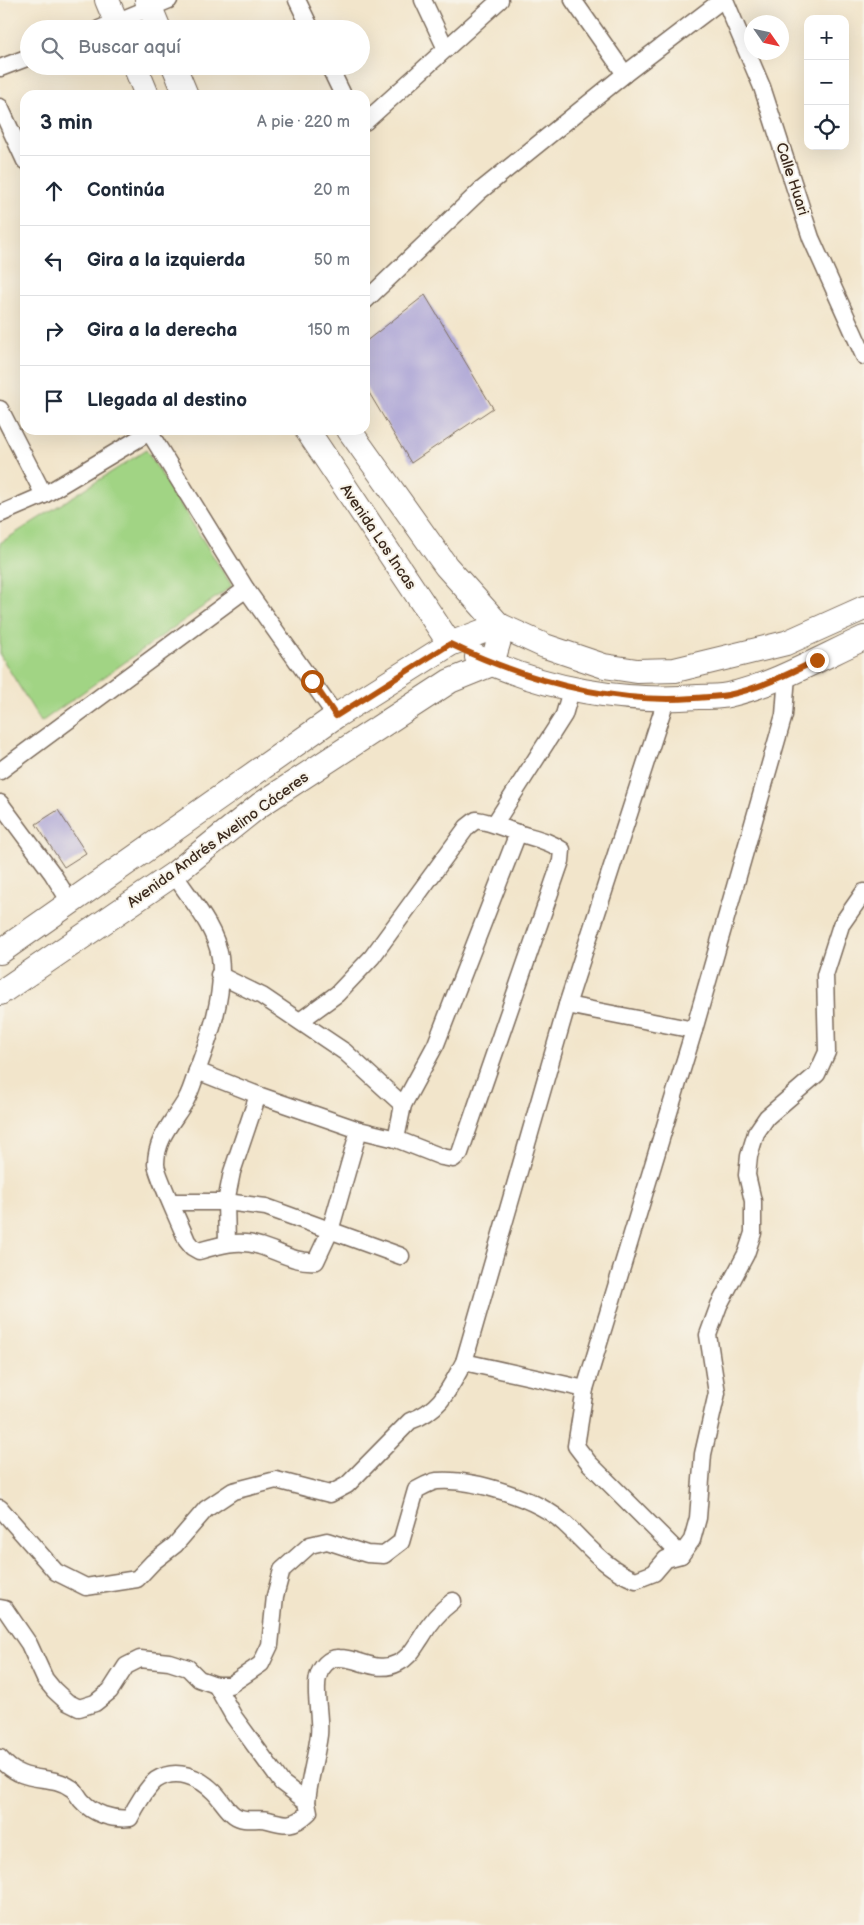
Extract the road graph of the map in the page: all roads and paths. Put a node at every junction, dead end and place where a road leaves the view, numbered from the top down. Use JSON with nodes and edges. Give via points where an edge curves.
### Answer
{"nodes":[{"id":1,"x":297,"y":0,"type":"edge"},
{"id":2,"x":423,"y":0,"type":"edge"},
{"id":3,"x":500,"y":0,"type":"edge"},
{"id":4,"x":573,"y":0,"type":"edge"},
{"id":5,"x":723,"y":0,"type":"edge"},
{"id":6,"x":155,"y":2,"type":"edge"},
{"id":7,"x":110,"y":20,"type":"edge"},
{"id":8,"x":158,"y":20,"type":"edge"},
{"id":9,"x":307,"y":20,"type":"edge"},
{"id":10,"x":446,"y":49,"type":"junction"},
{"id":11,"x":20,"y":60,"type":"edge"},
{"id":12,"x":0,"y":68,"type":"edge"},
{"id":13,"x":625,"y":74,"type":"junction"},
{"id":14,"x":139,"y":75,"type":"edge"},
{"id":15,"x":178,"y":75,"type":"edge"},
{"id":16,"x":333,"y":75,"type":"edge"},
{"id":17,"x":145,"y":90,"type":"edge"},
{"id":18,"x":184,"y":90,"type":"edge"},
{"id":19,"x":341,"y":90,"type":"edge"},
{"id":20,"x":0,"y":107,"type":"edge"},
{"id":21,"x":370,"y":117,"type":"edge"},
{"id":22,"x":20,"y":150,"type":"edge"},
{"id":23,"x":370,"y":296,"type":"edge"},
{"id":24,"x":864,"y":356,"type":"edge"},
{"id":25,"x":0,"y":409,"type":"edge"},
{"id":26,"x":143,"y":435,"type":"edge"},
{"id":27,"x":152,"y":435,"type":"edge"},
{"id":28,"x":310,"y":435,"type":"edge"},
{"id":29,"x":353,"y":435,"type":"edge"},
{"id":30,"x":44,"y":495,"type":"junction"},
{"id":31,"x":0,"y":514,"type":"edge"},
{"id":32,"x":246,"y":589,"type":"junction"},
{"id":33,"x":864,"y":608,"type":"edge"},
{"id":34,"x":499,"y":625,"type":"junction"},
{"id":35,"x":864,"y":638,"type":"edge"},
{"id":36,"x":450,"y":644,"type":"junction"},
{"id":37,"x":492,"y":664,"type":"junction"},
{"id":38,"x":787,"y":675,"type":"junction"},
{"id":39,"x":572,"y":687,"type":"junction"},
{"id":40,"x":666,"y":700,"type":"junction"},
{"id":41,"x":336,"y":716,"type":"junction"},
{"id":42,"x":0,"y":771,"type":"edge"},
{"id":43,"x":245,"y":780,"type":"junction"},
{"id":44,"x":0,"y":803,"type":"edge"},
{"id":45,"x":260,"y":805,"type":"junction"},
{"id":46,"x":495,"y":823,"type":"junction"},
{"id":47,"x":518,"y":833,"type":"junction"},
{"id":48,"x":174,"y":874,"type":"junction"},
{"id":49,"x":864,"y":892,"type":"edge"},
{"id":50,"x":70,"y":902,"type":"junction"},
{"id":51,"x":0,"y":952,"type":"edge"},
{"id":52,"x":220,"y":975,"type":"junction"},
{"id":53,"x":0,"y":993,"type":"edge"},
{"id":54,"x":566,"y":1004,"type":"junction"},
{"id":55,"x":300,"y":1021,"type":"junction"},
{"id":56,"x":694,"y":1030,"type":"junction"},
{"id":57,"x":197,"y":1071,"type":"junction"},
{"id":58,"x":258,"y":1096,"type":"junction"},
{"id":59,"x":403,"y":1105,"type":"junction"},
{"id":60,"x":359,"y":1130,"type":"junction"},
{"id":61,"x":396,"y":1139,"type":"junction"},
{"id":62,"x":172,"y":1202,"type":"junction"},
{"id":63,"x":226,"y":1202,"type":"junction"},
{"id":64,"x":330,"y":1232,"type":"junction"},
{"id":65,"x":226,"y":1242,"type":"junction"},
{"id":66,"x":401,"y":1256,"type":"dead end"},
{"id":67,"x":464,"y":1362,"type":"junction"},
{"id":68,"x":585,"y":1389,"type":"junction"},
{"id":69,"x":0,"y":1508,"type":"edge"},
{"id":70,"x":681,"y":1556,"type":"junction"},
{"id":71,"x":453,"y":1601,"type":"dead end"},
{"id":72,"x":0,"y":1608,"type":"edge"},
{"id":73,"x":216,"y":1685,"type":"junction"},
{"id":74,"x":0,"y":1758,"type":"edge"},
{"id":75,"x":307,"y":1802,"type":"junction"}],
"edges":[{"from":1,"to":9,"type":"street"},
{"from":2,"to":10,"type":"street"},
{"from":3,"to":10,"type":"street"},
{"from":4,"to":13,"type":"street"},
{"from":5,"to":13,"type":"street"},
{"from":5,"to":24,"type":"street","name":"Calle Huari","via":[[762,87],[811,238]]},
{"from":6,"to":7,"type":"street"},
{"from":6,"to":8,"type":"main road"},
{"from":10,"to":21,"type":"street"},
{"from":11,"to":12,"type":"street"},
{"from":13,"to":23,"type":"street","via":[[480,191]]},
{"from":14,"to":17,"type":"main road"},
{"from":15,"to":18,"type":"main road"},
{"from":16,"to":19,"type":"street"},
{"from":20,"to":22,"type":"street"},
{"from":25,"to":30,"type":"street"},
{"from":26,"to":30,"type":"street"},
{"from":27,"to":32,"type":"street"},
{"from":28,"to":36,"type":"main road","name":"Avenida Los Incas"},
{"from":29,"to":34,"type":"main road","via":[[446,566]]},
{"from":30,"to":31,"type":"street"},
{"from":32,"to":41,"type":"street"},
{"from":32,"to":42,"type":"street"},
{"from":33,"to":34,"type":"main road","via":[[786,643],[675,670],[637,671],[604,666],[545,646]]},
{"from":34,"to":36,"type":"main road"},
{"from":34,"to":37,"type":"main road","via":[[499,640]]},
{"from":35,"to":38,"type":"main road"},
{"from":36,"to":37,"type":"main road"},
{"from":36,"to":41,"type":"main road"},
{"from":37,"to":39,"type":"main road"},
{"from":37,"to":45,"type":"main road","name":"Avenida Andrés Avelino Cáceres","via":[[450,681]]},
{"from":38,"to":40,"type":"main road","via":[[728,695]]},
{"from":38,"to":56,"type":"street","via":[[784,714]]},
{"from":39,"to":40,"type":"main road","via":[[612,696]]},
{"from":39,"to":46,"type":"street","via":[[564,715]]},
{"from":40,"to":54,"type":"street"},
{"from":41,"to":43,"type":"main road"},
{"from":43,"to":45,"type":"main road"},
{"from":43,"to":50,"type":"main road"},
{"from":44,"to":50,"type":"street"},
{"from":45,"to":48,"type":"main road","name":"Avenida Andrés Avelino Cáceres"},
{"from":46,"to":47,"type":"street"},
{"from":46,"to":55,"type":"street","via":[[476,820],[467,827],[372,957],[337,994]]},
{"from":47,"to":59,"type":"street","via":[[436,1044]]},
{"from":47,"to":61,"type":"street","via":[[552,842],[562,850],[561,861],[460,1153],[453,1159],[442,1157]]},
{"from":48,"to":52,"type":"street","via":[[207,923],[220,956]]},
{"from":48,"to":53,"type":"main road","name":"Avenida Andrés Avelino Cáceres"},
{"from":49,"to":70,"type":"street","via":[[841,925],[825,975],[827,1052],[818,1074],[767,1117],[756,1134],[749,1156],[747,1174],[753,1201],[753,1233],[708,1335],[717,1393],[703,1454],[698,1518],[692,1540]]},
{"from":50,"to":51,"type":"main road"},
{"from":52,"to":55,"type":"street","via":[[262,996]]},
{"from":52,"to":57,"type":"street","via":[[208,1042]]},
{"from":54,"to":56,"type":"street"},
{"from":54,"to":67,"type":"street"},
{"from":55,"to":59,"type":"street","via":[[345,1052]]},
{"from":56,"to":68,"type":"street"},
{"from":57,"to":58,"type":"street"},
{"from":57,"to":62,"type":"street","via":[[158,1151],[156,1166]]},
{"from":58,"to":60,"type":"street"},
{"from":58,"to":63,"type":"street","via":[[232,1172]]},
{"from":59,"to":61,"type":"street"},
{"from":60,"to":61,"type":"street"},
{"from":60,"to":64,"type":"street"},
{"from":62,"to":63,"type":"street"},
{"from":62,"to":65,"type":"street","via":[[192,1248],[199,1251]]},
{"from":63,"to":64,"type":"street","via":[[266,1208]]},
{"from":63,"to":65,"type":"street"},
{"from":64,"to":65,"type":"street","via":[[316,1262],[301,1262],[259,1245]]},
{"from":64,"to":66,"type":"street"},
{"from":67,"to":68,"type":"street"},
{"from":67,"to":69,"type":"street","via":[[443,1400],[422,1417],[410,1421],[347,1486],[330,1494],[276,1480],[233,1491],[206,1509],[175,1546],[137,1579],[86,1587],[56,1572]]},
{"from":68,"to":70,"type":"street","via":[[576,1446]]},
{"from":70,"to":73,"type":"street","via":[[666,1559],[654,1573],[636,1580],[614,1570],[589,1550],[564,1523],[539,1506],[516,1495],[457,1482],[435,1481],[416,1490],[401,1542],[384,1555],[368,1554],[327,1541],[310,1545],[282,1570],[275,1596],[270,1645],[261,1664],[230,1685]]},
{"from":71,"to":75,"type":"street","via":[[442,1609],[421,1636],[412,1654],[397,1664],[378,1667],[339,1658],[330,1659],[324,1667],[318,1677],[319,1733]]},
{"from":72,"to":73,"type":"street","via":[[5,1609],[29,1644],[45,1679],[67,1702],[80,1708],[95,1703],[110,1690],[126,1666],[140,1659],[188,1668],[199,1679]]},
{"from":73,"to":75,"type":"street","via":[[234,1717],[282,1784]]},
{"from":74,"to":75,"type":"street","via":[[20,1775],[71,1788],[82,1802],[116,1820],[130,1818],[156,1780],[181,1773],[198,1779],[234,1815],[250,1821],[263,1818],[286,1825],[301,1820],[309,1812]]}]}
